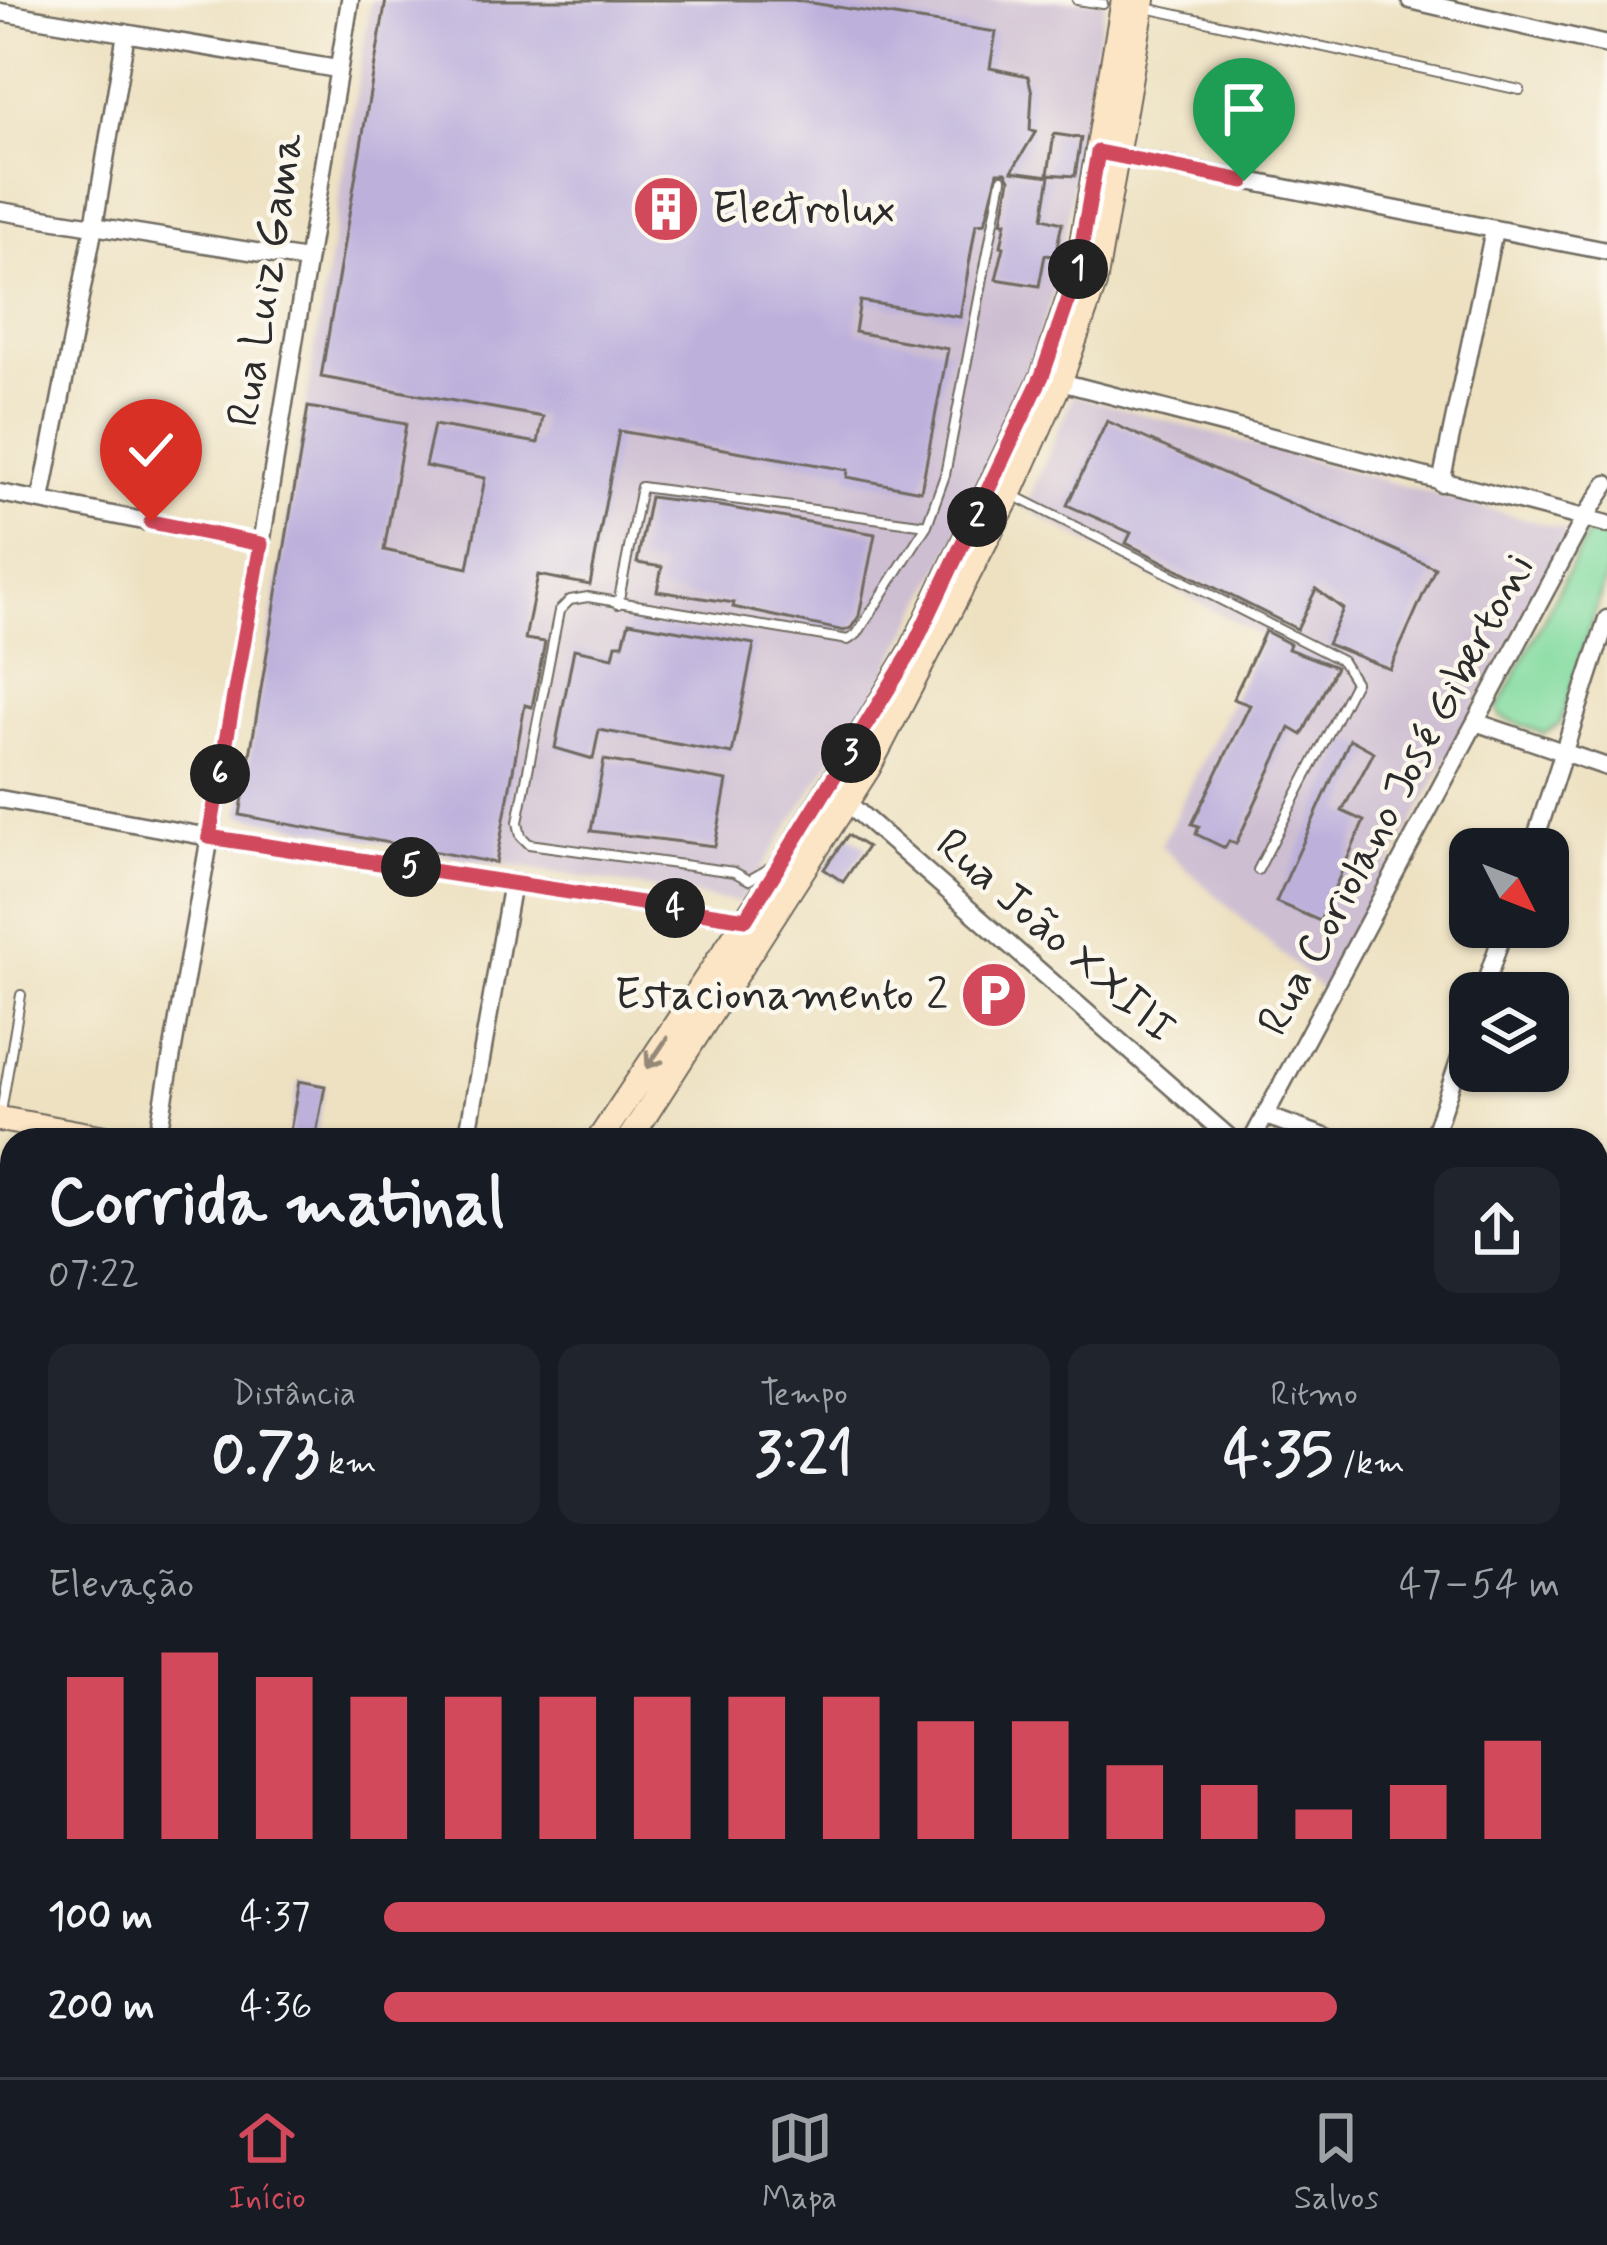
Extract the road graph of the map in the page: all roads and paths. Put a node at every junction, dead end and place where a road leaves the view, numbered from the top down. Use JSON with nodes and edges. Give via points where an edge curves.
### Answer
{"nodes":[{"id":1,"x":350,"y":0,"type":"edge"},
{"id":2,"x":1077,"y":0,"type":"edge"},
{"id":3,"x":1410,"y":0,"type":"edge"},
{"id":4,"x":1127,"y":3,"type":"edge"},
{"id":5,"x":0,"y":12,"type":"edge"},
{"id":6,"x":126,"y":33,"type":"junction"},
{"id":7,"x":1607,"y":45,"type":"edge"},
{"id":8,"x":337,"y":69,"type":"junction"},
{"id":9,"x":1520,"y":90,"type":"dead end"},
{"id":10,"x":1108,"y":154,"type":"junction"},
{"id":11,"x":1002,"y":179,"type":"dead end"},
{"id":12,"x":0,"y":211,"type":"edge"},
{"id":13,"x":94,"y":226,"type":"junction"},
{"id":14,"x":1494,"y":230,"type":"junction"},
{"id":15,"x":1607,"y":251,"type":"edge"},
{"id":16,"x":306,"y":260,"type":"junction"},
{"id":17,"x":1051,"y":380,"type":"junction"},
{"id":18,"x":1441,"y":483,"type":"junction"},
{"id":19,"x":1607,"y":484,"type":"edge"},
{"id":20,"x":1001,"y":490,"type":"junction"},
{"id":21,"x":0,"y":493,"type":"edge"},
{"id":22,"x":41,"y":500,"type":"junction"},
{"id":23,"x":1584,"y":519,"type":"junction"},
{"id":24,"x":1607,"y":524,"type":"edge"},
{"id":25,"x":927,"y":525,"type":"junction"},
{"id":26,"x":261,"y":544,"type":"junction"},
{"id":27,"x":618,"y":604,"type":"junction"},
{"id":28,"x":1607,"y":619,"type":"edge"},
{"id":29,"x":1478,"y":723,"type":"junction"},
{"id":30,"x":1564,"y":754,"type":"junction"},
{"id":31,"x":1607,"y":767,"type":"edge"},
{"id":32,"x":839,"y":795,"type":"junction"},
{"id":33,"x":0,"y":799,"type":"edge"},
{"id":34,"x":1539,"y":828,"type":"edge"},
{"id":35,"x":209,"y":837,"type":"junction"},
{"id":36,"x":796,"y":864,"type":"junction"},
{"id":37,"x":1258,"y":870,"type":"dead end"},
{"id":38,"x":512,"y":882,"type":"junction"},
{"id":39,"x":754,"y":926,"type":"junction"},
{"id":40,"x":20,"y":995,"type":"dead end"},
{"id":41,"x":1449,"y":1090,"type":"edge"},
{"id":42,"x":1265,"y":1116,"type":"junction"},
{"id":43,"x":0,"y":1119,"type":"edge"},
{"id":44,"x":50,"y":1128,"type":"edge"},
{"id":45,"x":159,"y":1128,"type":"edge"},
{"id":46,"x":468,"y":1128,"type":"edge"},
{"id":47,"x":608,"y":1128,"type":"edge"},
{"id":48,"x":636,"y":1128,"type":"edge"},
{"id":49,"x":1218,"y":1128,"type":"edge"},
{"id":50,"x":1258,"y":1128,"type":"edge"},
{"id":51,"x":1299,"y":1128,"type":"edge"},
{"id":52,"x":1436,"y":1128,"type":"edge"}],
"edges":[{"from":1,"to":8,"type":"street","name":"Rua Luiz Gama"},
{"from":2,"to":4,"type":"lane"},
{"from":3,"to":7,"type":"street"},
{"from":4,"to":9,"type":"lane"},
{"from":4,"to":10,"type":"main road"},
{"from":5,"to":6,"type":"street"},
{"from":6,"to":8,"type":"street"},
{"from":6,"to":13,"type":"street"},
{"from":8,"to":16,"type":"street","name":"Rua Luiz Gama"},
{"from":10,"to":14,"type":"street"},
{"from":10,"to":17,"type":"main road"},
{"from":11,"to":25,"type":"lane","via":[[945,476]]},
{"from":12,"to":13,"type":"street"},
{"from":13,"to":16,"type":"street"},
{"from":13,"to":22,"type":"street"},
{"from":14,"to":15,"type":"street"},
{"from":14,"to":18,"type":"street"},
{"from":16,"to":26,"type":"street","name":"Rua Luiz Gama"},
{"from":17,"to":18,"type":"street"},
{"from":17,"to":20,"type":"main road"},
{"from":18,"to":23,"type":"street"},
{"from":19,"to":23,"type":"street","name":"Rua Coriolano José Gibertoni"},
{"from":20,"to":32,"type":"main road"},
{"from":20,"to":37,"type":"lane","via":[[1342,661],[1355,682]]},
{"from":21,"to":22,"type":"street"},
{"from":22,"to":26,"type":"street"},
{"from":23,"to":24,"type":"street"},
{"from":23,"to":29,"type":"street","name":"Rua Coriolano José Gibertoni"},
{"from":25,"to":27,"type":"lane","via":[[848,640]]},
{"from":25,"to":27,"type":"lane","via":[[641,487]]},
{"from":26,"to":35,"type":"street","name":"Rua Luiz Gama"},
{"from":27,"to":36,"type":"lane","via":[[587,596],[559,611],[520,836],[529,844],[749,880]]},
{"from":28,"to":30,"type":"street"},
{"from":29,"to":30,"type":"street"},
{"from":29,"to":42,"type":"street","name":"Rua Coriolano José Gibertoni"},
{"from":30,"to":31,"type":"street"},
{"from":30,"to":34,"type":"street"},
{"from":32,"to":36,"type":"main road"},
{"from":32,"to":49,"type":"street","name":"Rua João XXIII"},
{"from":33,"to":35,"type":"street"},
{"from":35,"to":38,"type":"street"},
{"from":35,"to":45,"type":"street","name":"Rua Luiz Gama"},
{"from":36,"to":39,"type":"main road"},
{"from":38,"to":39,"type":"street"},
{"from":38,"to":46,"type":"street"},
{"from":39,"to":47,"type":"main road","one_way":true},
{"from":39,"to":48,"type":"main road"},
{"from":40,"to":43,"type":"lane"},
{"from":41,"to":52,"type":"street"},
{"from":42,"to":50,"type":"street","name":"Rua Coriolano José Gibertoni"},
{"from":42,"to":51,"type":"street"},
{"from":43,"to":44,"type":"main road"}]}
